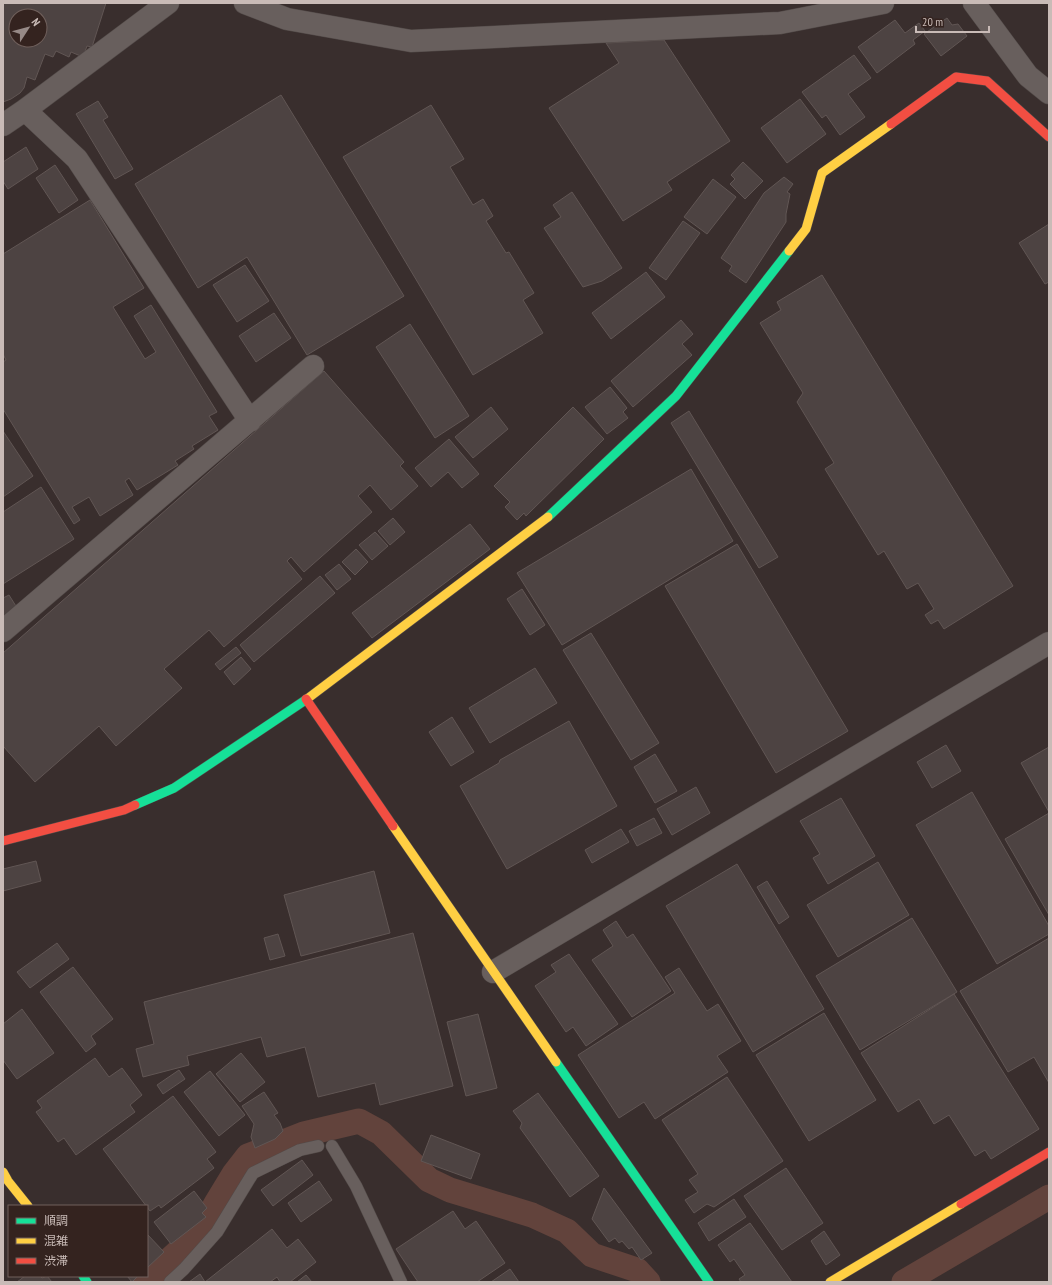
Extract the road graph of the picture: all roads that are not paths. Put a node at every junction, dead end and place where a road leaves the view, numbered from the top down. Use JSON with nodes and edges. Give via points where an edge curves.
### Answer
{"nodes":[{"id":1,"x":168,"y":3,"type":"edge"},
{"id":2,"x":245,"y":3,"type":"edge"},
{"id":3,"x":883,"y":3,"type":"edge"},
{"id":4,"x":974,"y":3,"type":"edge"},
{"id":5,"x":1049,"y":93,"type":"edge"},
{"id":6,"x":25,"y":110,"type":"junction"},
{"id":7,"x":3,"y":125,"type":"edge"},
{"id":8,"x":1049,"y":136,"type":"edge"},
{"id":9,"x":313,"y":366,"type":"dead end"},
{"id":10,"x":250,"y":421,"type":"junction"},
{"id":11,"x":3,"y":631,"type":"edge"},
{"id":12,"x":1049,"y":642,"type":"edge"},
{"id":13,"x":306,"y":699,"type":"junction"},
{"id":14,"x":3,"y":841,"type":"edge"},
{"id":15,"x":493,"y":972,"type":"junction"},
{"id":16,"x":318,"y":1146,"type":"dead end"},
{"id":17,"x":332,"y":1146,"type":"dead end"},
{"id":18,"x":1049,"y":1152,"type":"edge"},
{"id":19,"x":3,"y":1172,"type":"edge"},
{"id":20,"x":27,"y":1205,"type":"edge"},
{"id":21,"x":170,"y":1282,"type":"edge"},
{"id":22,"x":401,"y":1282,"type":"edge"},
{"id":23,"x":709,"y":1282,"type":"edge"},
{"id":24,"x":830,"y":1282,"type":"edge"}],
"edges":[{"from":1,"to":6,"type":"street"},
{"from":2,"to":3,"type":"street","via":[[287,19],[412,41],[780,23]]},
{"from":4,"to":5,"type":"street","via":[[1028,76]]},
{"from":6,"to":7,"type":"street"},
{"from":6,"to":10,"type":"street","via":[[77,160]]},
{"from":8,"to":13,"type":"street","via":[[987,81],[956,77],[822,174],[806,230],[676,396],[548,517]]},
{"from":9,"to":10,"type":"street"},
{"from":10,"to":11,"type":"street"},
{"from":12,"to":15,"type":"street"},
{"from":13,"to":14,"type":"street","via":[[174,788],[124,810]]},
{"from":13,"to":15,"type":"street"},
{"from":15,"to":23,"type":"street"},
{"from":16,"to":21,"type":"lane","via":[[300,1150],[253,1173],[217,1232]]},
{"from":17,"to":22,"type":"lane","via":[[356,1186]]},
{"from":18,"to":24,"type":"street"},
{"from":19,"to":20,"type":"street"}]}
